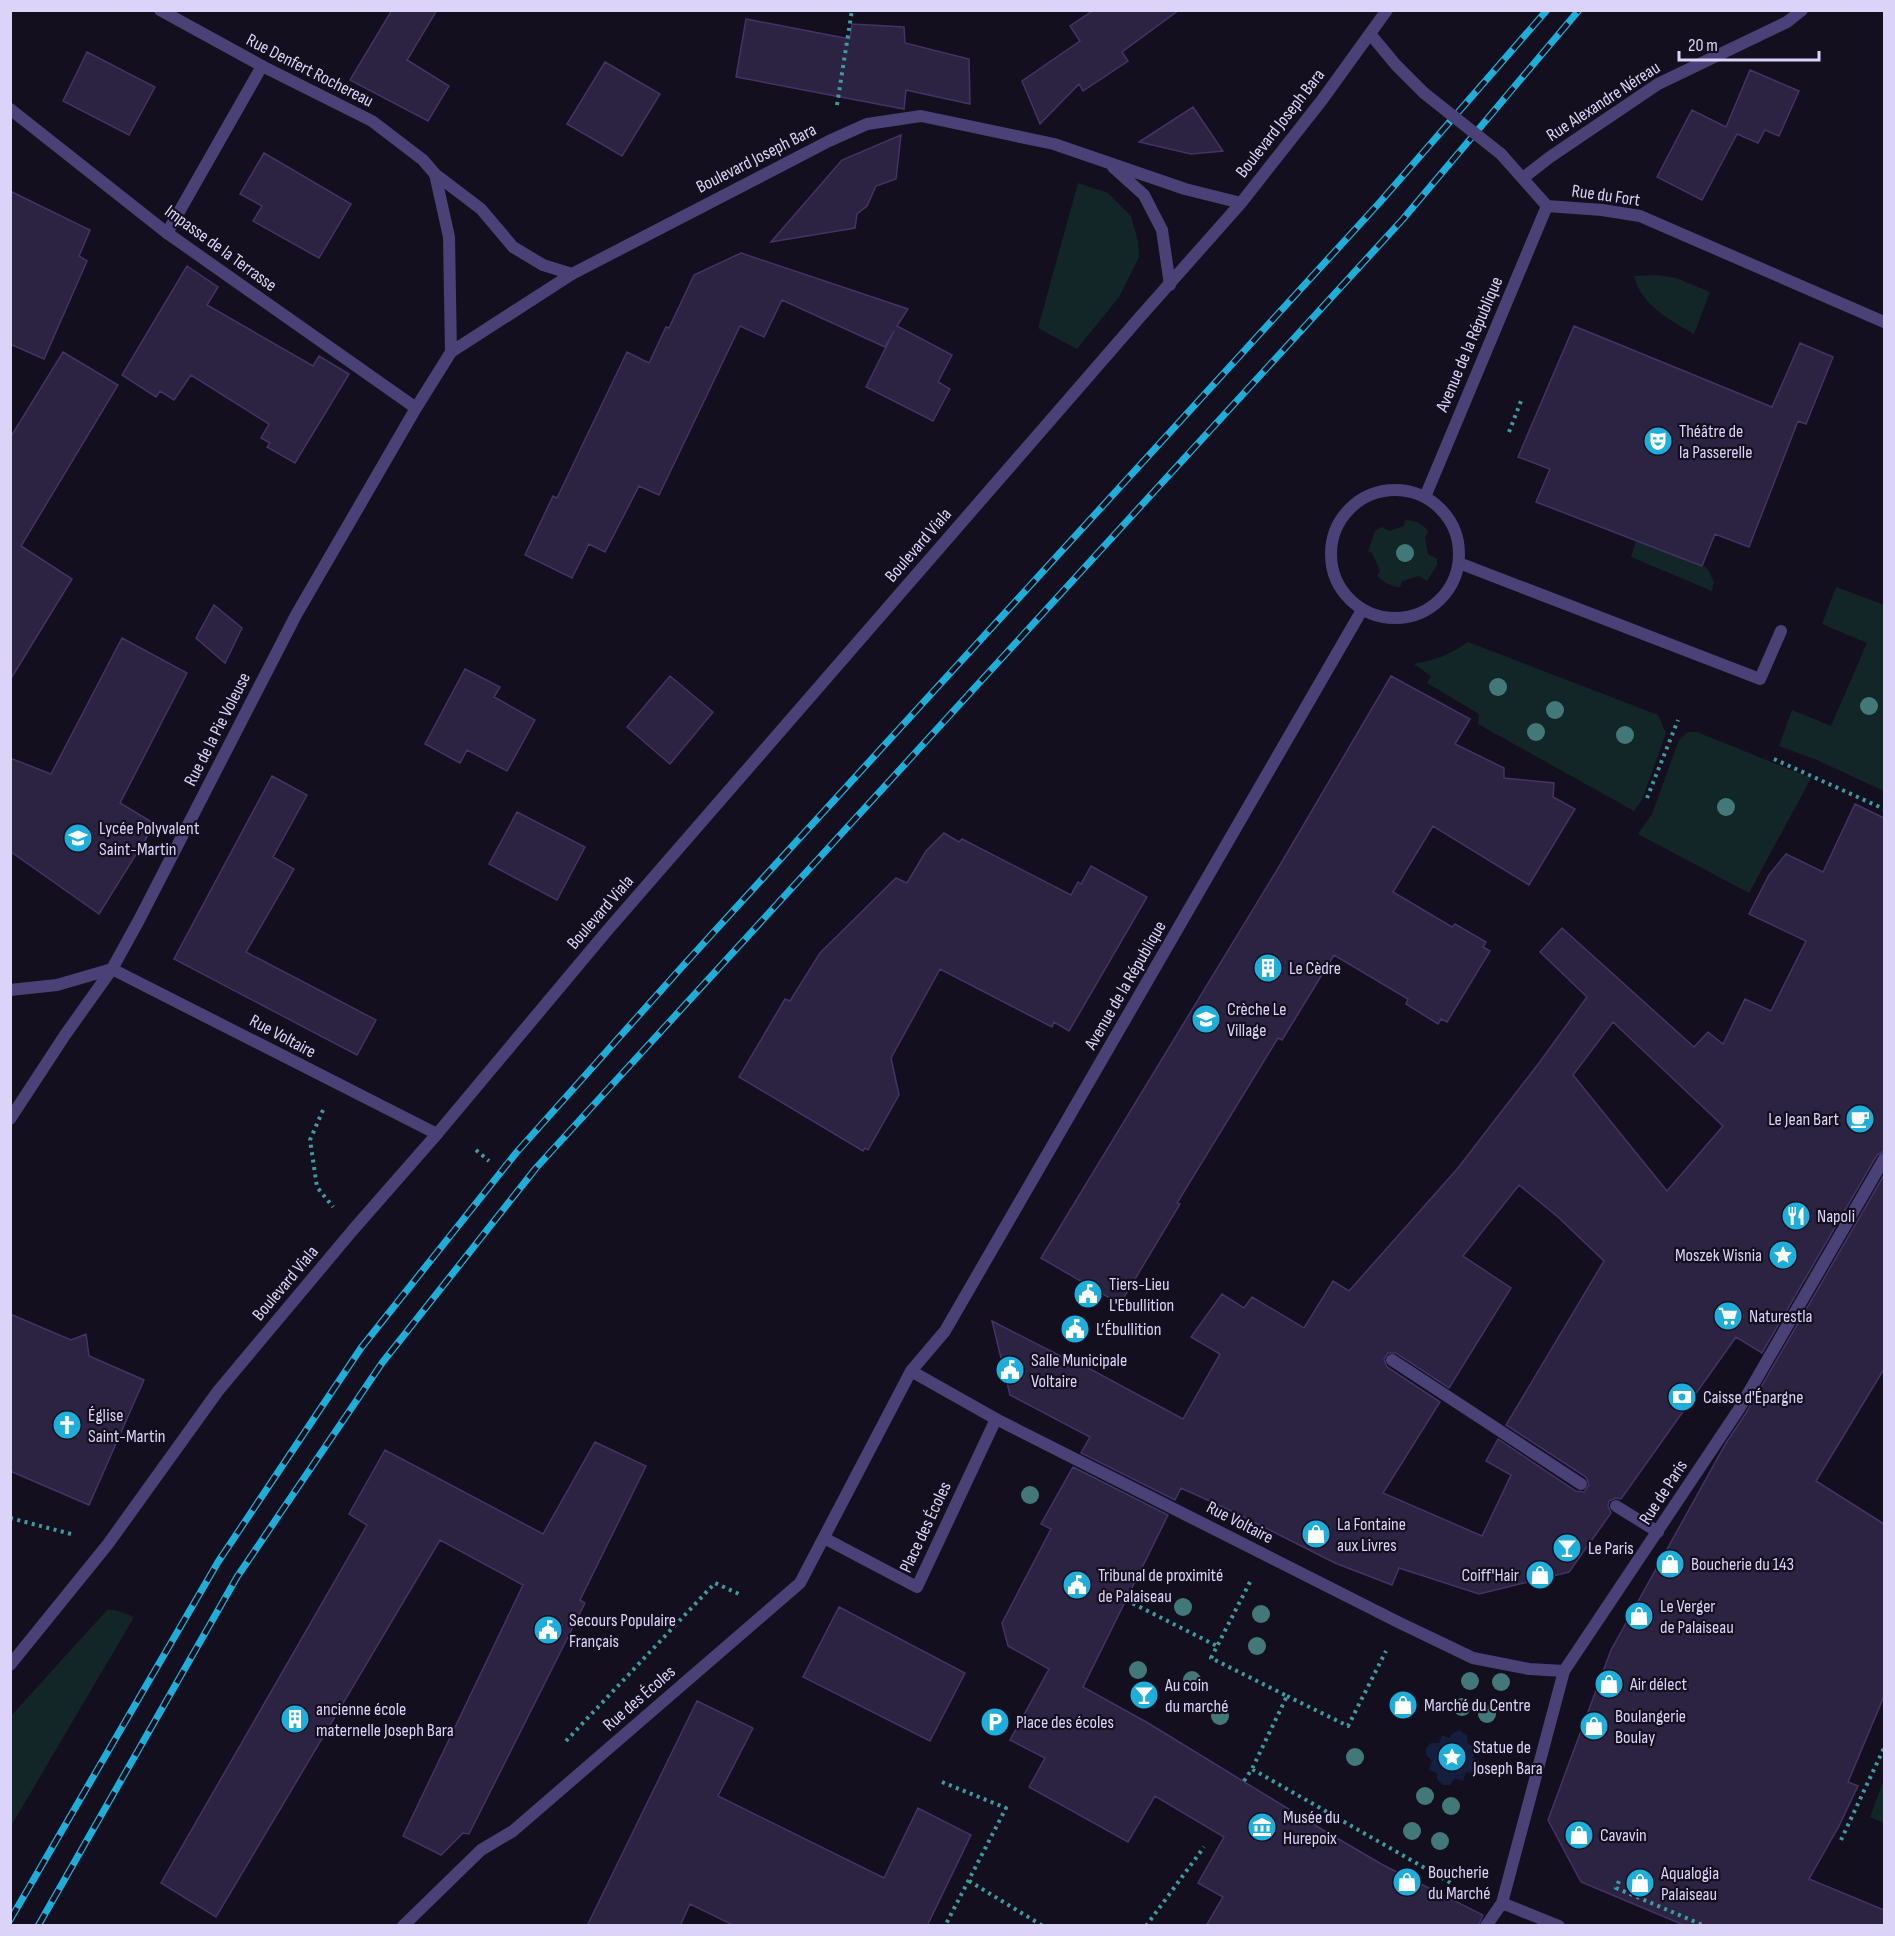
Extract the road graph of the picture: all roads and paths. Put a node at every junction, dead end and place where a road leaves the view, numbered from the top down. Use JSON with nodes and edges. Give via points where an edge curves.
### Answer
{"nodes":[{"id":1,"x":160,"y":10,"type":"edge"},
{"id":2,"x":852,"y":10,"type":"edge"},
{"id":3,"x":1387,"y":10,"type":"edge"},
{"id":4,"x":1802,"y":10,"type":"edge"},
{"id":5,"x":1371,"y":35,"type":"junction"},
{"id":6,"x":262,"y":66,"type":"junction"},
{"id":7,"x":10,"y":109,"type":"edge"},
{"id":8,"x":829,"y":141,"type":"junction"},
{"id":9,"x":1108,"y":163,"type":"junction"},
{"id":10,"x":435,"y":174,"type":"junction"},
{"id":11,"x":1523,"y":178,"type":"junction"},
{"id":12,"x":1241,"y":203,"type":"junction"},
{"id":13,"x":1547,"y":206,"type":"junction"},
{"id":14,"x":167,"y":233,"type":"junction"},
{"id":15,"x":572,"y":274,"type":"junction"},
{"id":16,"x":1170,"y":285,"type":"junction"},
{"id":17,"x":1884,"y":322,"type":"edge"},
{"id":18,"x":451,"y":352,"type":"junction"},
{"id":19,"x":1521,"y":401,"type":"dead end"},
{"id":20,"x":416,"y":408,"type":"junction"},
{"id":21,"x":1509,"y":432,"type":"dead end"},
{"id":22,"x":1425,"y":497,"type":"junction"},
{"id":23,"x":1459,"y":563,"type":"junction"},
{"id":24,"x":1362,"y":610,"type":"junction"},
{"id":25,"x":1781,"y":631,"type":"dead end"},
{"id":26,"x":1678,"y":720,"type":"dead end"},
{"id":27,"x":1774,"y":759,"type":"dead end"},
{"id":28,"x":1647,"y":798,"type":"dead end"},
{"id":29,"x":1884,"y":809,"type":"edge"},
{"id":30,"x":112,"y":969,"type":"junction"},
{"id":31,"x":10,"y":990,"type":"edge"},
{"id":32,"x":334,"y":1083,"type":"junction"},
{"id":33,"x":10,"y":1119,"type":"edge"},
{"id":34,"x":438,"y":1134,"type":"junction"},
{"id":35,"x":476,"y":1150,"type":"dead end"},
{"id":36,"x":1884,"y":1159,"type":"edge"},
{"id":37,"x":489,"y":1161,"type":"dead end"},
{"id":38,"x":352,"y":1231,"type":"junction"},
{"id":39,"x":1392,"y":1360,"type":"dead end"},
{"id":40,"x":911,"y":1371,"type":"junction"},
{"id":41,"x":996,"y":1419,"type":"junction"},
{"id":42,"x":1581,"y":1484,"type":"dead end"},
{"id":43,"x":1616,"y":1506,"type":"dead end"},
{"id":44,"x":10,"y":1518,"type":"edge"},
{"id":45,"x":1658,"y":1532,"type":"junction"},
{"id":46,"x":824,"y":1538,"type":"junction"},
{"id":47,"x":108,"y":1545,"type":"junction"},
{"id":48,"x":1264,"y":1555,"type":"junction"},
{"id":49,"x":1126,"y":1600,"type":"dead end"},
{"id":50,"x":770,"y":1607,"type":"junction"},
{"id":51,"x":1400,"y":1623,"type":"junction"},
{"id":52,"x":1217,"y":1646,"type":"junction"},
{"id":53,"x":10,"y":1665,"type":"edge"},
{"id":54,"x":1564,"y":1671,"type":"junction"},
{"id":55,"x":1287,"y":1696,"type":"junction"},
{"id":56,"x":561,"y":1746,"type":"dead end"},
{"id":57,"x":1884,"y":1748,"type":"edge"},
{"id":58,"x":1252,"y":1769,"type":"junction"},
{"id":59,"x":1244,"y":1781,"type":"dead end"},
{"id":60,"x":942,"y":1782,"type":"dead end"},
{"id":61,"x":1841,"y":1840,"type":"dead end"},
{"id":62,"x":1204,"y":1847,"type":"dead end"},
{"id":63,"x":969,"y":1881,"type":"junction"},
{"id":64,"x":1619,"y":1881,"type":"dead end"},
{"id":65,"x":1450,"y":1882,"type":"dead end"},
{"id":66,"x":1502,"y":1903,"type":"junction"},
{"id":67,"x":403,"y":1926,"type":"edge"},
{"id":68,"x":945,"y":1926,"type":"edge"},
{"id":69,"x":1042,"y":1926,"type":"edge"},
{"id":70,"x":1146,"y":1926,"type":"edge"},
{"id":71,"x":1486,"y":1926,"type":"edge"},
{"id":72,"x":1559,"y":1926,"type":"edge"},
{"id":73,"x":1705,"y":1926,"type":"edge"}],
"edges":[{"from":1,"to":6,"type":"street","name":"Rue Denfert Rochereau"},
{"from":2,"to":8,"type":"path"},
{"from":3,"to":5,"type":"street","name":"Boulevard Joseph Bara"},
{"from":4,"to":11,"type":"street","name":"Rue Alexandre Néreau","via":[[1787,22],[1658,84]]},
{"from":5,"to":11,"type":"street","name":"Rue du Fort","bridge":true,"via":[[1424,93],[1502,153]]},
{"from":5,"to":12,"type":"street","name":"Boulevard Joseph Bara"},
{"from":6,"to":10,"type":"street","name":"Rue Denfert Rochereau","via":[[372,121]]},
{"from":6,"to":14,"type":"street"},
{"from":7,"to":14,"type":"street","name":"Impasse de la Terrasse"},
{"from":8,"to":9,"type":"street","name":"Boulevard Joseph Bara","via":[[867,124],[921,116],[1054,144]]},
{"from":8,"to":15,"type":"street","name":"Boulevard Joseph Bara"},
{"from":9,"to":12,"type":"street","name":"Boulevard Joseph Bara"},
{"from":9,"to":16,"type":"street","name":"Boulevard Joseph Bara","via":[[1144,195],[1162,230]]},
{"from":10,"to":15,"type":"street","name":"Rue Denfert Rochereau","via":[[481,209],[513,247],[543,265]]},
{"from":10,"to":18,"type":"street","via":[[449,237]]},
{"from":11,"to":13,"type":"street","name":"Rue du Fort"},
{"from":12,"to":16,"type":"street","name":"Boulevard Viala"},
{"from":13,"to":17,"type":"street","name":"Rue du Fort","via":[[1640,216]]},
{"from":13,"to":22,"type":"street","name":"Avenue de la République"},
{"from":14,"to":20,"type":"street","name":"Impasse de la Terrasse"},
{"from":15,"to":18,"type":"street","name":"Boulevard Joseph Bara"},
{"from":16,"to":34,"type":"street","name":"Boulevard Viala","via":[[606,932]]},
{"from":18,"to":20,"type":"street","name":"Rue de la Pie Voleuse"},
{"from":19,"to":21,"type":"path"},
{"from":20,"to":30,"type":"street","name":"Rue de la Pie Voleuse","via":[[296,615]]},
{"from":22,"to":23,"type":"street","via":[[1449,518],[1456,532]]},
{"from":22,"to":24,"type":"street","via":[[1404,490],[1382,491],[1361,499],[1344,513],[1333,533],[1330,555],[1334,577],[1345,596]]},
{"from":23,"to":24,"type":"street","via":[[1454,580],[1432,608],[1397,619]]},
{"from":23,"to":25,"type":"street","via":[[1760,679]]},
{"from":24,"to":40,"type":"street","name":"Avenue de la République","via":[[945,1331]]},
{"from":26,"to":28,"type":"path"},
{"from":27,"to":29,"type":"path"},
{"from":30,"to":31,"type":"street","via":[[57,985]]},
{"from":30,"to":32,"type":"street","name":"Rue Voltaire"},
{"from":30,"to":33,"type":"street","name":"Rue de la Pie Voleuse"},
{"from":32,"to":34,"type":"street","name":"Rue Voltaire"},
{"from":32,"to":38,"type":"path","via":[[310,1140],[317,1187]]},
{"from":34,"to":38,"type":"street","name":"Boulevard Viala"},
{"from":35,"to":37,"type":"path"},
{"from":36,"to":45,"type":"street","name":"Rue de Paris","via":[[1739,1409]]},
{"from":38,"to":47,"type":"street","name":"Boulevard Viala","via":[[218,1391]]},
{"from":39,"to":42,"type":"street"},
{"from":40,"to":41,"type":"street","name":"Rue Voltaire"},
{"from":40,"to":46,"type":"street","name":"Rue des Écoles"},
{"from":41,"to":46,"type":"street","name":"Place des Écoles","via":[[917,1587]]},
{"from":41,"to":48,"type":"street","name":"Rue Voltaire"},
{"from":43,"to":45,"type":"street"},
{"from":44,"to":47,"type":"path"},
{"from":45,"to":54,"type":"street","name":"Rue de Paris"},
{"from":46,"to":50,"type":"street","name":"Rue des Écoles","via":[[800,1583]]},
{"from":47,"to":53,"type":"street","name":"Boulevard Viala"},
{"from":48,"to":51,"type":"street","name":"Rue Voltaire"},
{"from":48,"to":52,"type":"path"},
{"from":49,"to":52,"type":"path"},
{"from":50,"to":56,"type":"path","via":[[715,1582]]},
{"from":50,"to":67,"type":"street","name":"Rue des Écoles","via":[[513,1831],[481,1850]]},
{"from":51,"to":54,"type":"street","name":"Rue Voltaire","via":[[1473,1658]]},
{"from":51,"to":55,"type":"path","via":[[1348,1726]]},
{"from":52,"to":55,"type":"path","via":[[1211,1658]]},
{"from":54,"to":66,"type":"street","name":"Rue de Paris"},
{"from":55,"to":58,"type":"path"},
{"from":57,"to":61,"type":"path"},
{"from":58,"to":59,"type":"path"},
{"from":58,"to":65,"type":"path"},
{"from":60,"to":63,"type":"path","via":[[1006,1808]]},
{"from":62,"to":70,"type":"path"},
{"from":63,"to":68,"type":"path"},
{"from":63,"to":69,"type":"path"},
{"from":64,"to":73,"type":"path","via":[[1616,1888]]},
{"from":66,"to":71,"type":"street","name":"Rue de Paris"},
{"from":66,"to":72,"type":"street"}]}
